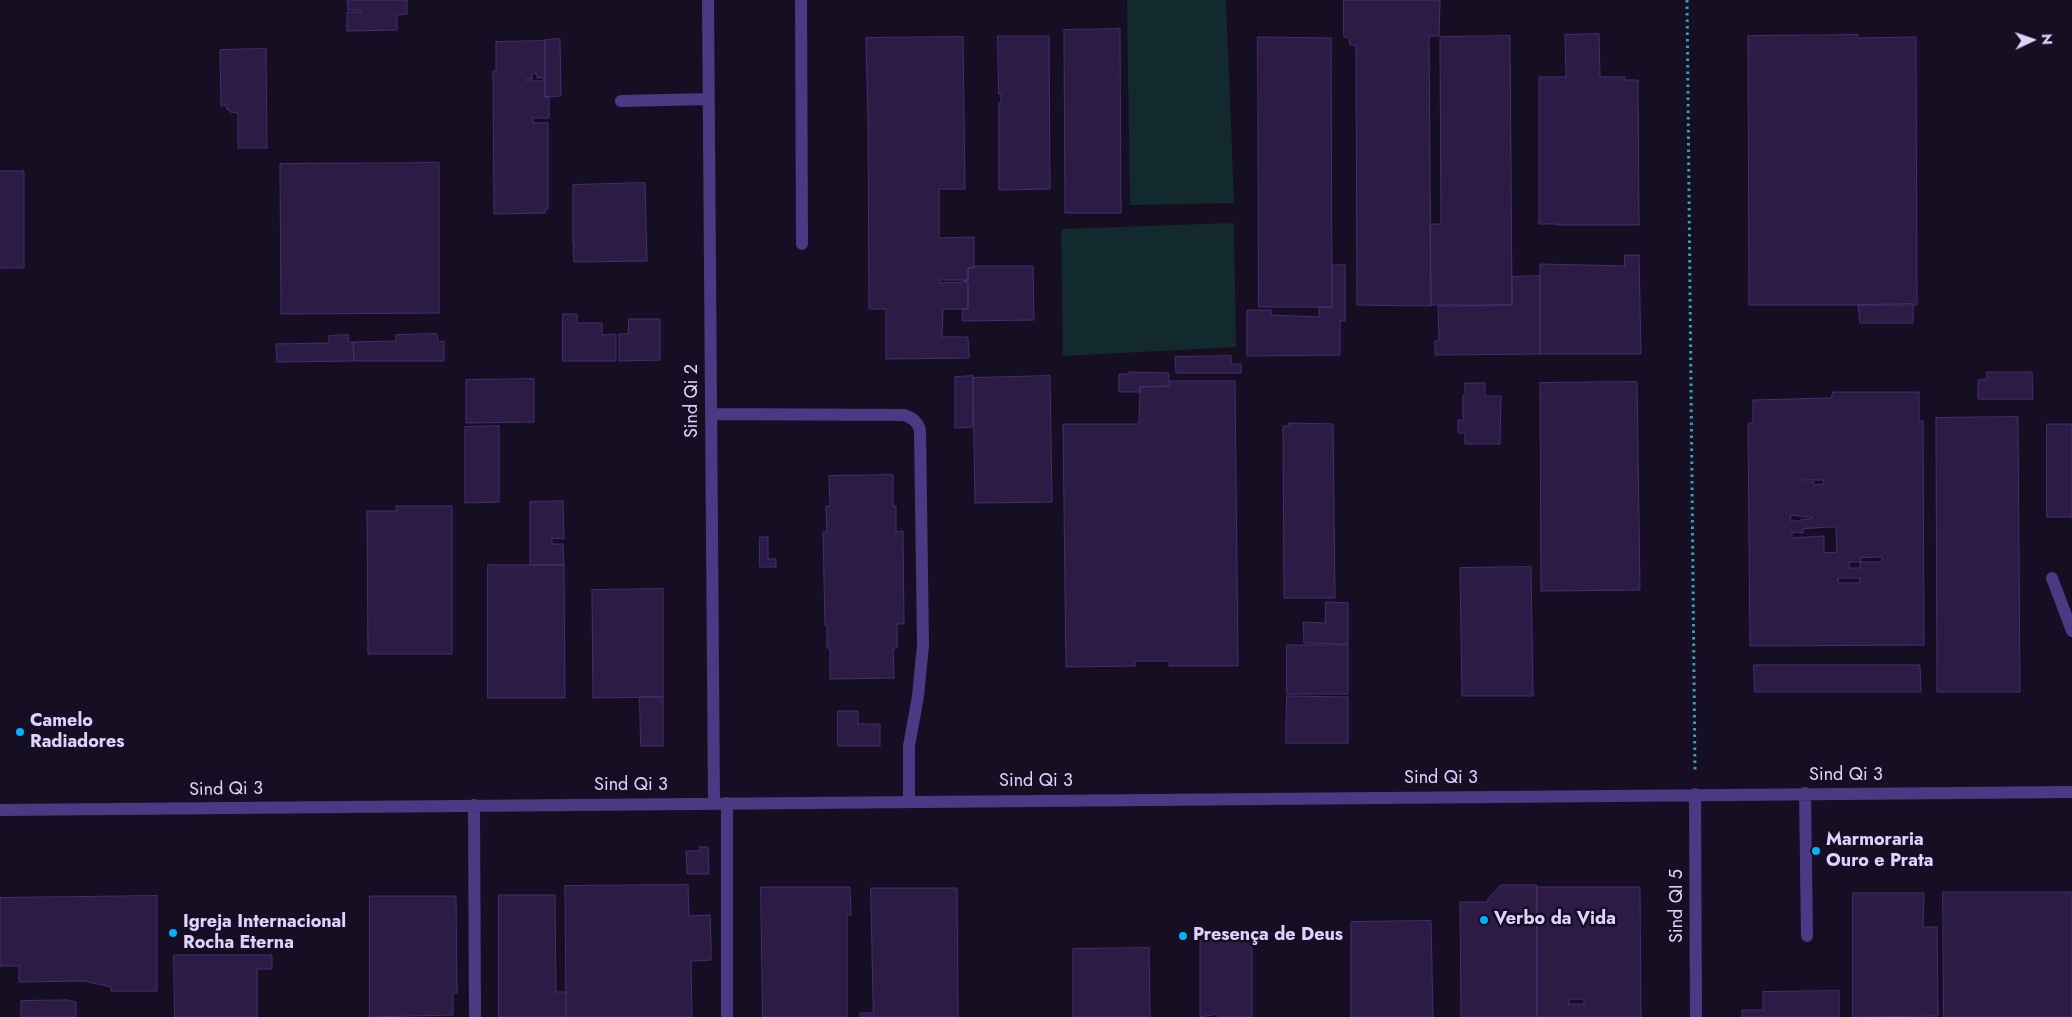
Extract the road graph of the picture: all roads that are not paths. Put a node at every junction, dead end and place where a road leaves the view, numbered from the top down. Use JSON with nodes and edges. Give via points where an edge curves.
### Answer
{"nodes":[{"id":1,"x":708,"y":0,"type":"edge"},
{"id":2,"x":801,"y":0,"type":"edge"},
{"id":3,"x":708,"y":99,"type":"junction"},
{"id":4,"x":620,"y":101,"type":"dead end"},
{"id":5,"x":802,"y":244,"type":"dead end"},
{"id":6,"x":711,"y":414,"type":"junction"},
{"id":7,"x":2052,"y":578,"type":"dead end"},
{"id":8,"x":2072,"y":631,"type":"edge"},
{"id":9,"x":2072,"y":792,"type":"edge"},
{"id":10,"x":1805,"y":793,"type":"junction"},
{"id":11,"x":1695,"y":794,"type":"junction"},
{"id":12,"x":909,"y":801,"type":"junction"},
{"id":13,"x":727,"y":802,"type":"junction"},
{"id":14,"x":714,"y":803,"type":"junction"},
{"id":15,"x":474,"y":805,"type":"junction"},
{"id":16,"x":0,"y":810,"type":"edge"},
{"id":17,"x":1807,"y":936,"type":"dead end"},
{"id":18,"x":475,"y":1017,"type":"edge"},
{"id":19,"x":727,"y":1017,"type":"edge"},
{"id":20,"x":1696,"y":1017,"type":"edge"}],
"edges":[{"from":1,"to":3,"type":"street","name":"Sind Qi 2"},
{"from":2,"to":5,"type":"street"},
{"from":3,"to":4,"type":"street"},
{"from":3,"to":6,"type":"street","name":"Sind Qi 2"},
{"from":6,"to":12,"type":"street","via":[[904,415],[918,424],[923,645],[909,746]]},
{"from":6,"to":14,"type":"street","name":"Sind Qi 2"},
{"from":7,"to":8,"type":"street"},
{"from":9,"to":10,"type":"street","name":"Sind Qi 3"},
{"from":10,"to":11,"type":"street","name":"Sind Qi 3"},
{"from":10,"to":17,"type":"street"},
{"from":11,"to":12,"type":"street","name":"Sind Qi 3"},
{"from":11,"to":20,"type":"street","name":"Sind QI 5"},
{"from":12,"to":13,"type":"street","name":"Sind Qi 3"},
{"from":13,"to":14,"type":"street","name":"Sind Qi 3"},
{"from":13,"to":19,"type":"street"},
{"from":14,"to":15,"type":"street","name":"Sind Qi 3"},
{"from":15,"to":16,"type":"street","name":"Sind Qi 3"},
{"from":15,"to":18,"type":"street"}]}
